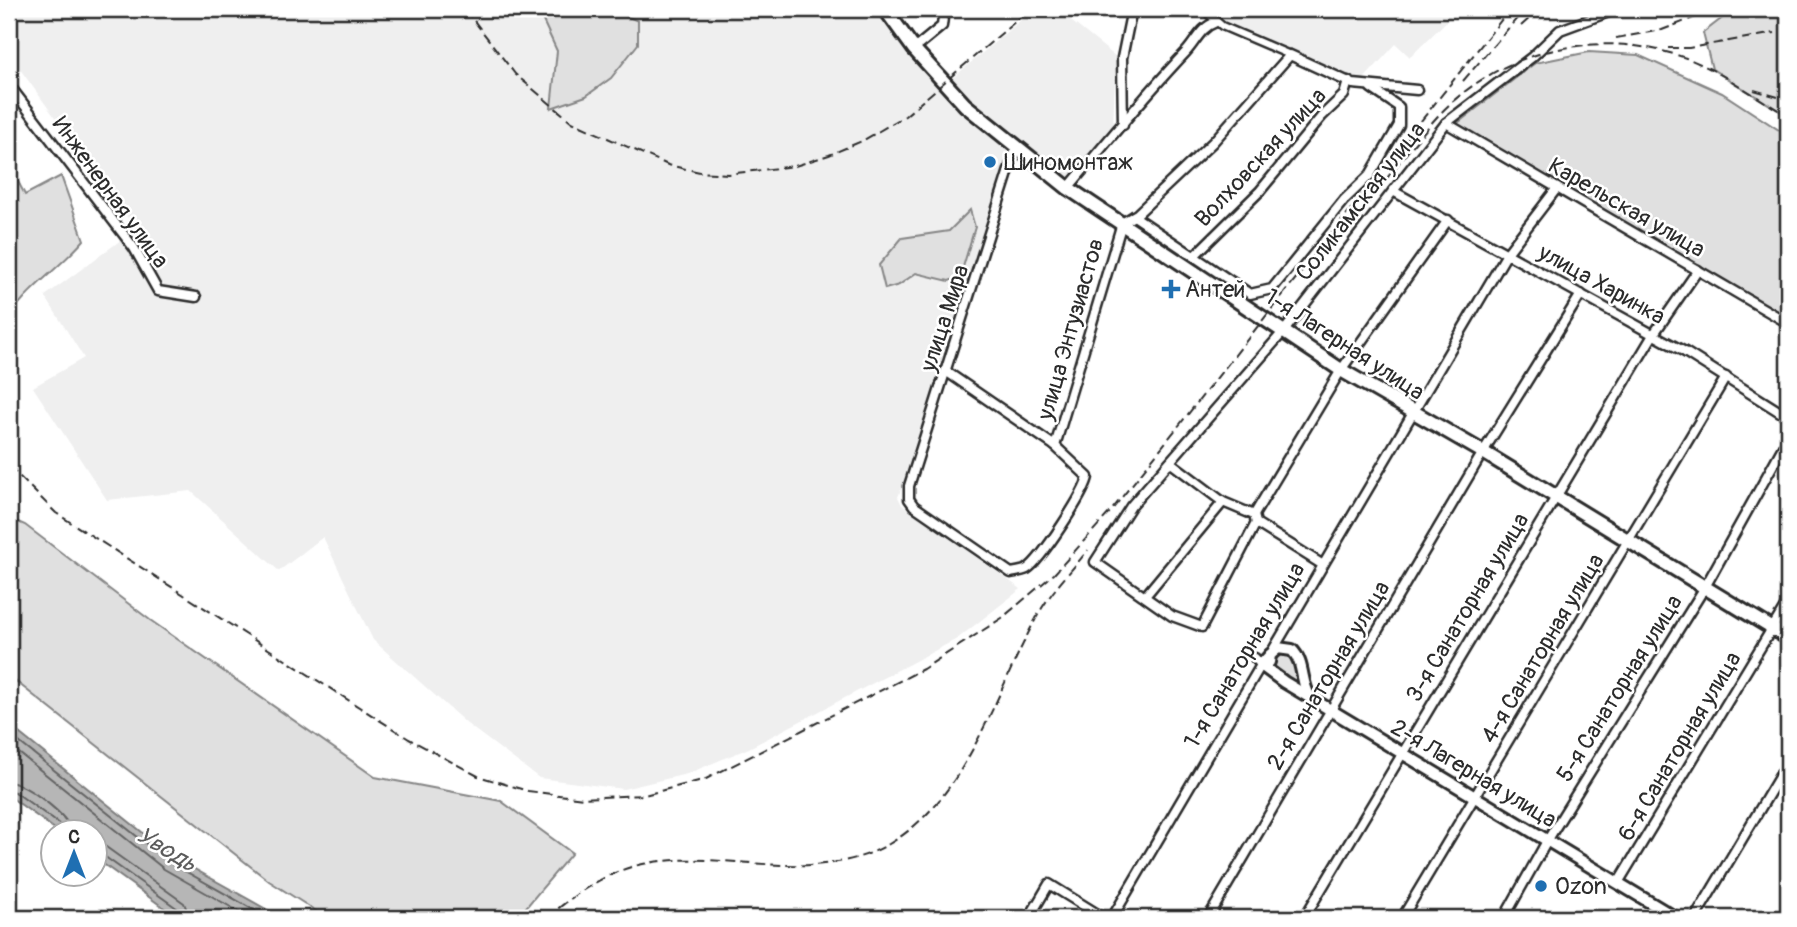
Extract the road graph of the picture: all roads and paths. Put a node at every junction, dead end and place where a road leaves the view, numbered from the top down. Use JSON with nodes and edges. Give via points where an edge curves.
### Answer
{"nodes":[{"id":1,"x":885,"y":9,"type":"edge"},
{"id":2,"x":944,"y":9,"type":"edge"},
{"id":3,"x":1132,"y":9,"type":"edge"},
{"id":4,"x":1203,"y":9,"type":"edge"},
{"id":5,"x":1617,"y":9,"type":"edge"},
{"id":6,"x":1216,"y":22,"type":"junction"},
{"id":7,"x":914,"y":49,"type":"junction"},
{"id":8,"x":1290,"y":55,"type":"junction"},
{"id":9,"x":1349,"y":80,"type":"junction"},
{"id":10,"x":9,"y":85,"type":"edge"},
{"id":11,"x":1368,"y":86,"type":"junction"},
{"id":12,"x":1417,"y":90,"type":"dead end"},
{"id":13,"x":1446,"y":123,"type":"junction"},
{"id":14,"x":1123,"y":125,"type":"junction"},
{"id":15,"x":1016,"y":148,"type":"junction"},
{"id":16,"x":1068,"y":188,"type":"junction"},
{"id":17,"x":1558,"y":188,"type":"junction"},
{"id":18,"x":1393,"y":191,"type":"junction"},
{"id":19,"x":1134,"y":216,"type":"junction"},
{"id":20,"x":1448,"y":220,"type":"junction"},
{"id":21,"x":1122,"y":223,"type":"junction"},
{"id":22,"x":1508,"y":252,"type":"junction"},
{"id":23,"x":1194,"y":256,"type":"junction"},
{"id":24,"x":1698,"y":270,"type":"junction"},
{"id":25,"x":1581,"y":294,"type":"junction"},
{"id":26,"x":196,"y":297,"type":"dead end"},
{"id":27,"x":1788,"y":323,"type":"edge"},
{"id":28,"x":1284,"y":331,"type":"junction"},
{"id":29,"x":1653,"y":335,"type":"junction"},
{"id":30,"x":1342,"y":370,"type":"junction"},
{"id":31,"x":947,"y":373,"type":"junction"},
{"id":32,"x":1726,"y":377,"type":"junction"},
{"id":33,"x":1412,"y":412,"type":"junction"},
{"id":34,"x":1788,"y":417,"type":"edge"},
{"id":35,"x":1788,"y":438,"type":"edge"},
{"id":36,"x":1055,"y":446,"type":"junction"},
{"id":37,"x":1483,"y":452,"type":"junction"},
{"id":38,"x":1170,"y":462,"type":"junction"},
{"id":39,"x":1556,"y":496,"type":"junction"},
{"id":40,"x":1223,"y":502,"type":"junction"},
{"id":41,"x":1255,"y":519,"type":"junction"},
{"id":42,"x":1628,"y":541,"type":"junction"},
{"id":43,"x":1323,"y":565,"type":"junction"},
{"id":44,"x":1705,"y":587,"type":"junction"},
{"id":45,"x":1146,"y":595,"type":"junction"},
{"id":46,"x":1788,"y":602,"type":"edge"},
{"id":47,"x":1773,"y":629,"type":"junction"},
{"id":48,"x":1788,"y":638,"type":"edge"},
{"id":49,"x":1270,"y":655,"type":"junction"},
{"id":50,"x":1258,"y":661,"type":"junction"},
{"id":51,"x":1274,"y":674,"type":"junction"},
{"id":52,"x":1310,"y":697,"type":"junction"},
{"id":53,"x":1329,"y":710,"type":"junction"},
{"id":54,"x":1401,"y":753,"type":"junction"},
{"id":55,"x":1788,"y":762,"type":"edge"},
{"id":56,"x":1475,"y":798,"type":"junction"},
{"id":57,"x":1547,"y":841,"type":"junction"},
{"id":58,"x":1618,"y":883,"type":"junction"},
{"id":59,"x":1029,"y":918,"type":"edge"},
{"id":60,"x":1104,"y":918,"type":"edge"},
{"id":61,"x":1112,"y":918,"type":"edge"},
{"id":62,"x":1208,"y":918,"type":"edge"},
{"id":63,"x":1304,"y":918,"type":"edge"},
{"id":64,"x":1402,"y":918,"type":"edge"},
{"id":65,"x":1504,"y":918,"type":"edge"},
{"id":66,"x":1676,"y":918,"type":"edge"},
{"id":67,"x":1695,"y":918,"type":"edge"}],
"edges":[{"from":1,"to":7,"type":"main road","name":"1-я Лагерная улица"},
{"from":2,"to":7,"type":"street","via":[[942,26]]},
{"from":3,"to":14,"type":"street","via":[[1122,58]]},
{"from":4,"to":6,"type":"street"},
{"from":5,"to":13,"type":"street","name":"Соликамская улица","via":[[1560,30]]},
{"from":6,"to":8,"type":"street"},
{"from":6,"to":14,"type":"street","via":[[1204,26]]},
{"from":7,"to":15,"type":"main road","name":"1-я Лагерная улица","via":[[965,105]]},
{"from":8,"to":9,"type":"street"},
{"from":8,"to":19,"type":"street","via":[[1213,142]]},
{"from":9,"to":11,"type":"street"},
{"from":9,"to":23,"type":"street","name":"Волховская улица","via":[[1344,95],[1260,191]]},
{"from":10,"to":26,"type":"street","name":"Инженерная улица","via":[[134,248],[158,291]]},
{"from":11,"to":12,"type":"street"},
{"from":11,"to":23,"type":"street","via":[[1399,107],[1399,125],[1370,175],[1272,289],[1250,294]]},
{"from":13,"to":17,"type":"street","name":"Карельская улица"},
{"from":13,"to":18,"type":"street","name":"Соликамская улица"},
{"from":14,"to":16,"type":"street"},
{"from":15,"to":16,"type":"main road","name":"1-я Лагерная улица"},
{"from":15,"to":31,"type":"street","name":"улица Мира"},
{"from":16,"to":21,"type":"main road","name":"1-я Лагерная улица"},
{"from":17,"to":22,"type":"street","name":"1-я Санаторная улица"},
{"from":17,"to":24,"type":"street","name":"Карельская улица"},
{"from":18,"to":20,"type":"street","name":"улица Харинка"},
{"from":18,"to":28,"type":"street","name":"Соликамская улица"},
{"from":19,"to":21,"type":"street"},
{"from":19,"to":23,"type":"street"},
{"from":20,"to":22,"type":"street","name":"улица Харинка"},
{"from":20,"to":30,"type":"street"},
{"from":21,"to":28,"type":"main road","name":"1-я Лагерная улица"},
{"from":21,"to":36,"type":"street","name":"улица Энтузиастов"},
{"from":22,"to":25,"type":"street","name":"улица Харинка"},
{"from":22,"to":33,"type":"street","name":"1-я Санаторная улица"},
{"from":24,"to":27,"type":"street","name":"Карельская улица"},
{"from":24,"to":29,"type":"street","name":"3-я Санаторная улица"},
{"from":25,"to":29,"type":"street","name":"улица Харинка"},
{"from":25,"to":37,"type":"street","name":"2-я Санаторная улица"},
{"from":28,"to":30,"type":"main road","name":"1-я Лагерная улица"},
{"from":28,"to":38,"type":"street","name":"Соликамская улица"},
{"from":29,"to":32,"type":"street","name":"улица Харинка"},
{"from":29,"to":39,"type":"street","name":"3-я Санаторная улица"},
{"from":30,"to":33,"type":"main road","name":"1-я Лагерная улица"},
{"from":30,"to":41,"type":"street"},
{"from":31,"to":36,"type":"street"},
{"from":31,"to":36,"type":"street","name":"улица Мира","via":[[909,486],[909,499],[1011,573],[1028,568],[1086,490],[1088,478]]},
{"from":32,"to":34,"type":"street","name":"улица Харинка"},
{"from":32,"to":42,"type":"street","name":"4-я Санаторная улица"},
{"from":33,"to":37,"type":"main road","name":"1-я Лагерная улица"},
{"from":33,"to":43,"type":"street","name":"1-я Санаторная улица"},
{"from":35,"to":44,"type":"street","name":"5-я Санаторная улица"},
{"from":37,"to":39,"type":"main road","name":"1-я Лагерная улица"},
{"from":37,"to":53,"type":"street","name":"2-я Санаторная улица"},
{"from":38,"to":40,"type":"street"},
{"from":38,"to":45,"type":"street","name":"Соликамская улица","via":[[1131,506],[1095,562]]},
{"from":39,"to":42,"type":"main road","name":"1-я Лагерная улица"},
{"from":39,"to":54,"type":"street","name":"3-я Санаторная улица"},
{"from":40,"to":41,"type":"street"},
{"from":40,"to":45,"type":"street"},
{"from":41,"to":43,"type":"street"},
{"from":41,"to":45,"type":"street","via":[[1202,627],[1172,616]]},
{"from":42,"to":44,"type":"main road","name":"1-я Лагерная улица"},
{"from":42,"to":56,"type":"street","name":"4-я Санаторная улица"},
{"from":43,"to":49,"type":"street","name":"1-я Санаторная улица"},
{"from":44,"to":47,"type":"main road","name":"1-я Лагерная улица"},
{"from":44,"to":57,"type":"street","name":"5-я Санаторная улица"},
{"from":46,"to":47,"type":"street","name":"6-я Санаторная улица"},
{"from":47,"to":48,"type":"main road","name":"1-я Лагерная улица"},
{"from":47,"to":58,"type":"street","name":"6-я Санаторная улица"},
{"from":49,"to":50,"type":"street","name":"1-я Санаторная улица"},
{"from":49,"to":51,"type":"street"},
{"from":49,"to":52,"type":"street","via":[[1283,647],[1295,652]]},
{"from":50,"to":51,"type":"street","name":"2-я Лагерная улица"},
{"from":50,"to":61,"type":"street","name":"1-я Санаторная улица"},
{"from":51,"to":52,"type":"street","name":"2-я Лагерная улица"},
{"from":52,"to":53,"type":"street","name":"2-я Лагерная улица"},
{"from":53,"to":54,"type":"street","name":"2-я Лагерная улица"},
{"from":53,"to":62,"type":"street","name":"2-я Санаторная улица"},
{"from":54,"to":56,"type":"street","name":"2-я Лагерная улица"},
{"from":54,"to":63,"type":"street","name":"3-я Санаторная улица"},
{"from":55,"to":67,"type":"street"},
{"from":56,"to":57,"type":"street","name":"2-я Лагерная улица"},
{"from":56,"to":64,"type":"street","name":"4-я Санаторная улица"},
{"from":57,"to":58,"type":"street","name":"2-я Лагерная улица"},
{"from":57,"to":65,"type":"street","name":"5-я Санаторная улица"},
{"from":58,"to":66,"type":"street","name":"2-я Лагерная улица"},
{"from":59,"to":60,"type":"street","via":[[1049,884]]}]}
